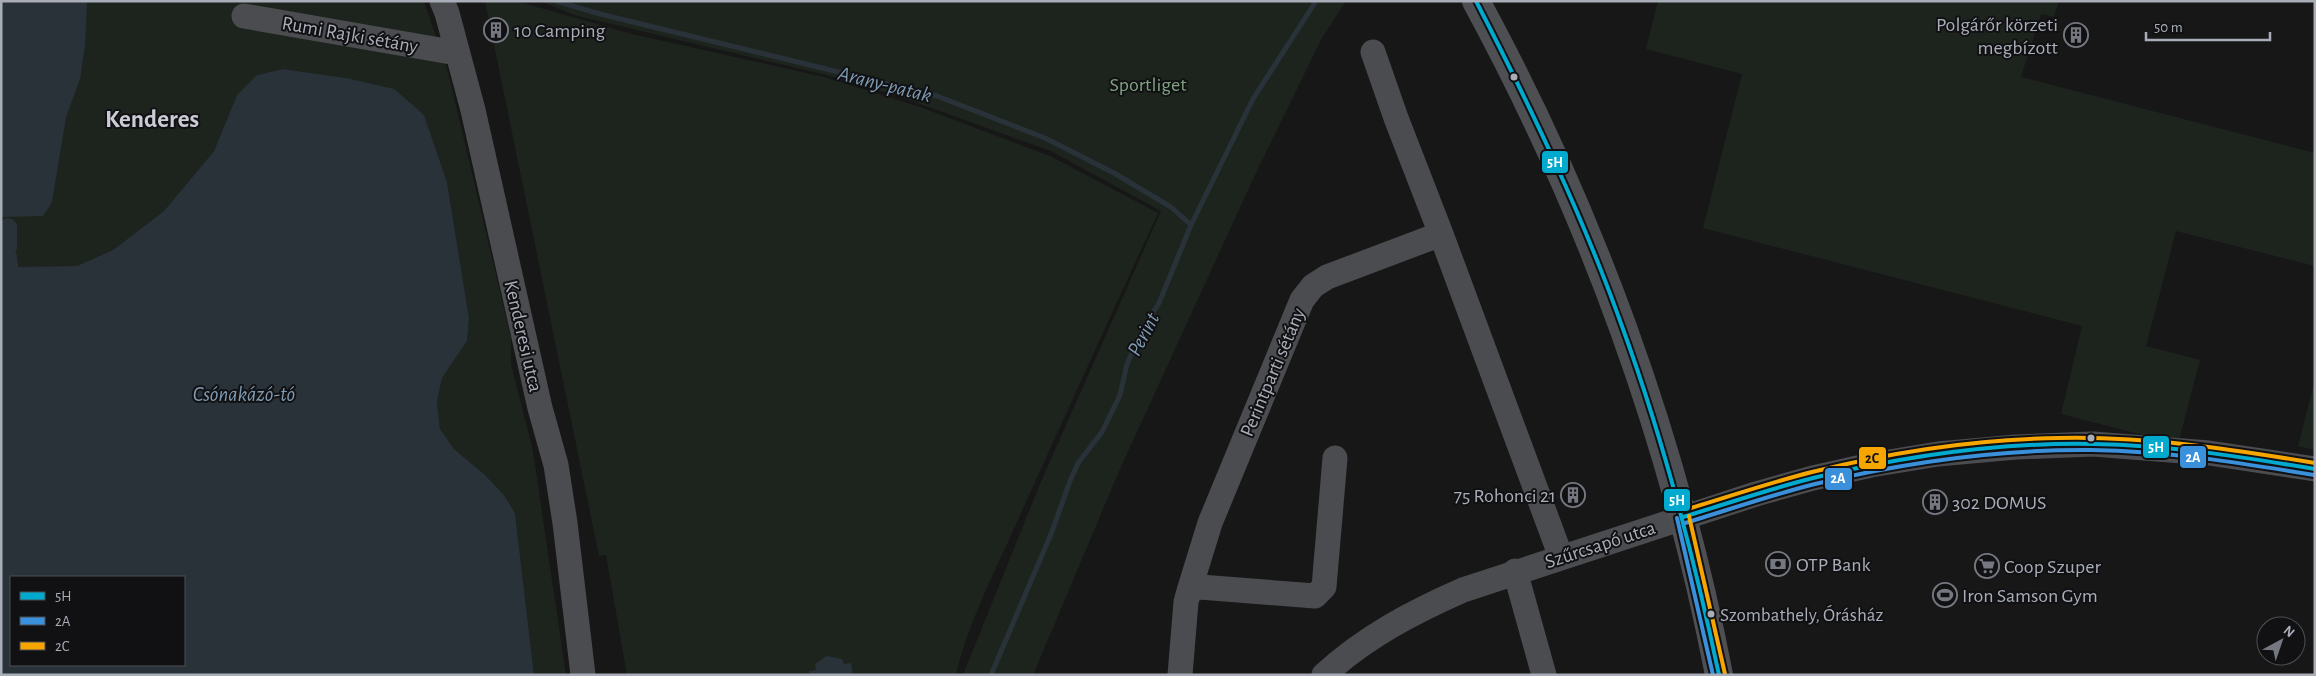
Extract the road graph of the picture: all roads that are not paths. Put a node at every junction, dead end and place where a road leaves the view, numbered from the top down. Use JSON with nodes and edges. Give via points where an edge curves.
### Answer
{"nodes":[{"id":1,"x":442,"y":1,"type":"edge"},
{"id":2,"x":1476,"y":1,"type":"edge"},
{"id":3,"x":244,"y":16,"type":"dead end"},
{"id":4,"x":1373,"y":52,"type":"dead end"},
{"id":5,"x":457,"y":53,"type":"junction"},
{"id":6,"x":1441,"y":234,"type":"junction"},
{"id":7,"x":1335,"y":458,"type":"dead end"},
{"id":8,"x":2315,"y":469,"type":"edge"},
{"id":9,"x":1683,"y":517,"type":"junction"},
{"id":10,"x":1561,"y":556,"type":"junction"},
{"id":11,"x":1516,"y":571,"type":"junction"},
{"id":12,"x":1190,"y":591,"type":"junction"},
{"id":13,"x":583,"y":675,"type":"edge"},
{"id":14,"x":1180,"y":675,"type":"edge"},
{"id":15,"x":1324,"y":675,"type":"edge"},
{"id":16,"x":1544,"y":675,"type":"edge"},
{"id":17,"x":1719,"y":675,"type":"edge"}],
"edges":[{"from":1,"to":5,"type":"street","name":"Kenderesi utca"},
{"from":2,"to":9,"type":"main road","via":[[1534,111],[1570,192],[1639,376]]},
{"from":3,"to":5,"type":"street","name":"Rumi Rajki sétány"},
{"from":4,"to":6,"type":"street"},
{"from":5,"to":13,"type":"street","name":"Kenderesi utca","via":[[556,464]]},
{"from":6,"to":10,"type":"street"},
{"from":6,"to":12,"type":"street","name":"Perintparti sétány","via":[[1328,276],[1313,286],[1302,300],[1210,523]]},
{"from":7,"to":12,"type":"street","via":[[1324,587],[1315,596],[1200,586]]},
{"from":8,"to":9,"type":"street","name":"Szűrcsapó utca","via":[[2209,453],[2131,446],[2093,444],[1998,448],[1929,456],[1813,478]]},
{"from":9,"to":10,"type":"street","name":"Szűrcsapó utca"},
{"from":9,"to":17,"type":"main road"},
{"from":10,"to":11,"type":"street","name":"Szűrcsapó utca"},
{"from":11,"to":15,"type":"street","name":"Szűrcsapó utca","via":[[1418,610],[1384,629]]},
{"from":11,"to":16,"type":"street"},
{"from":12,"to":14,"type":"street","via":[[1186,602]]}]}
